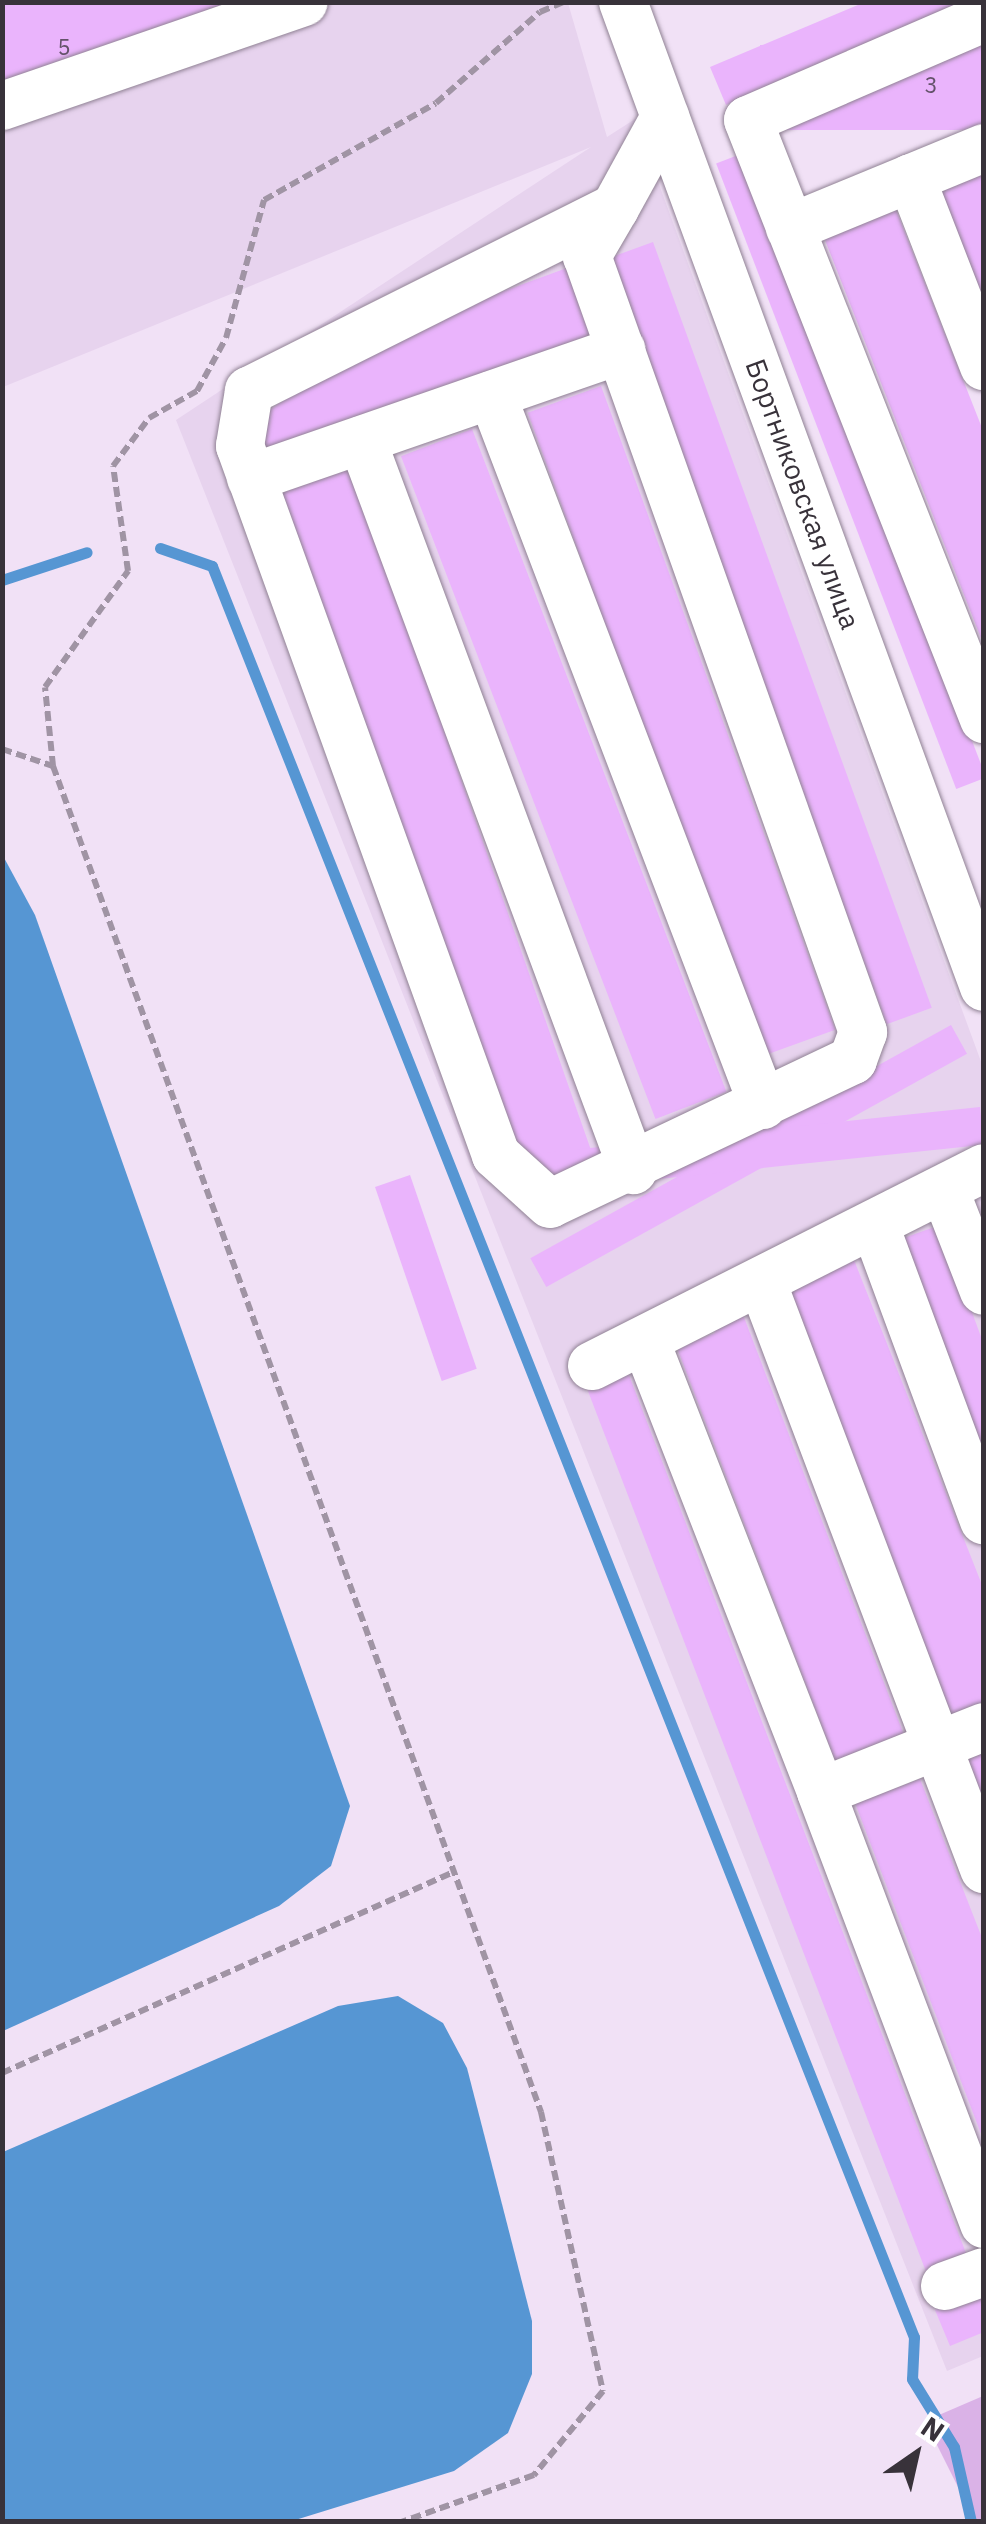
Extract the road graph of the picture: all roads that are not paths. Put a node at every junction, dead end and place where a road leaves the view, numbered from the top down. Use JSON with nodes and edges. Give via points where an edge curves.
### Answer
{"nodes":[{"id":1,"x":304,"y":2,"type":"edge"},
{"id":2,"x":623,"y":2,"type":"edge"},
{"id":3,"x":984,"y":18,"type":"edge"},
{"id":4,"x":2,"y":106,"type":"edge"},
{"id":5,"x":666,"y":117,"type":"junction"},
{"id":6,"x":984,"y":148,"type":"edge"},
{"id":7,"x":911,"y":178,"type":"junction"},
{"id":8,"x":616,"y":208,"type":"junction"},
{"id":9,"x":790,"y":228,"type":"junction"},
{"id":10,"x":621,"y":350,"type":"junction"},
{"id":11,"x":984,"y":366,"type":"edge"},
{"id":12,"x":492,"y":395,"type":"junction"},
{"id":13,"x":362,"y":440,"type":"junction"},
{"id":14,"x":251,"y":478,"type":"junction"},
{"id":15,"x":984,"y":719,"type":"edge"},
{"id":16,"x":984,"y":986,"type":"edge"},
{"id":17,"x":762,"y":1105,"type":"junction"},
{"id":18,"x":633,"y":1170,"type":"junction"},
{"id":19,"x":964,"y":1180,"type":"edge"},
{"id":20,"x":875,"y":1226,"type":"junction"},
{"id":21,"x":762,"y":1282,"type":"junction"},
{"id":22,"x":984,"y":1291,"type":"edge"},
{"id":23,"x":645,"y":1340,"type":"junction"},
{"id":24,"x":592,"y":1366,"type":"dead end"},
{"id":25,"x":984,"y":1522,"type":"edge"},
{"id":26,"x":984,"y":1727,"type":"edge"},
{"id":27,"x":936,"y":1746,"type":"junction"},
{"id":28,"x":821,"y":1792,"type":"junction"},
{"id":29,"x":984,"y":1869,"type":"edge"},
{"id":30,"x":984,"y":2224,"type":"edge"}],
"edges":[{"from":1,"to":4,"type":"street"},
{"from":2,"to":5,"type":"street","name":"Бортниковская улица"},
{"from":3,"to":9,"type":"street","via":[[748,120]]},
{"from":5,"to":8,"type":"street"},
{"from":5,"to":16,"type":"street","name":"Бортниковская улица"},
{"from":6,"to":7,"type":"street"},
{"from":7,"to":9,"type":"street"},
{"from":7,"to":11,"type":"street"},
{"from":8,"to":10,"type":"street","via":[[588,256]]},
{"from":8,"to":14,"type":"street","via":[[249,391],[240,446]]},
{"from":9,"to":15,"type":"street"},
{"from":10,"to":12,"type":"street"},
{"from":10,"to":17,"type":"street","via":[[864,1032],[852,1060]]},
{"from":12,"to":13,"type":"street"},
{"from":12,"to":17,"type":"street"},
{"from":13,"to":14,"type":"street"},
{"from":13,"to":18,"type":"street"},
{"from":14,"to":18,"type":"street","via":[[496,1154],[550,1204]]},
{"from":17,"to":18,"type":"street"},
{"from":19,"to":20,"type":"street"},
{"from":19,"to":22,"type":"street"},
{"from":20,"to":21,"type":"street"},
{"from":20,"to":25,"type":"street"},
{"from":21,"to":23,"type":"street"},
{"from":21,"to":27,"type":"street"},
{"from":23,"to":24,"type":"street"},
{"from":23,"to":28,"type":"street"},
{"from":26,"to":27,"type":"street"},
{"from":27,"to":28,"type":"street"},
{"from":27,"to":29,"type":"street"},
{"from":28,"to":30,"type":"street"}]}
